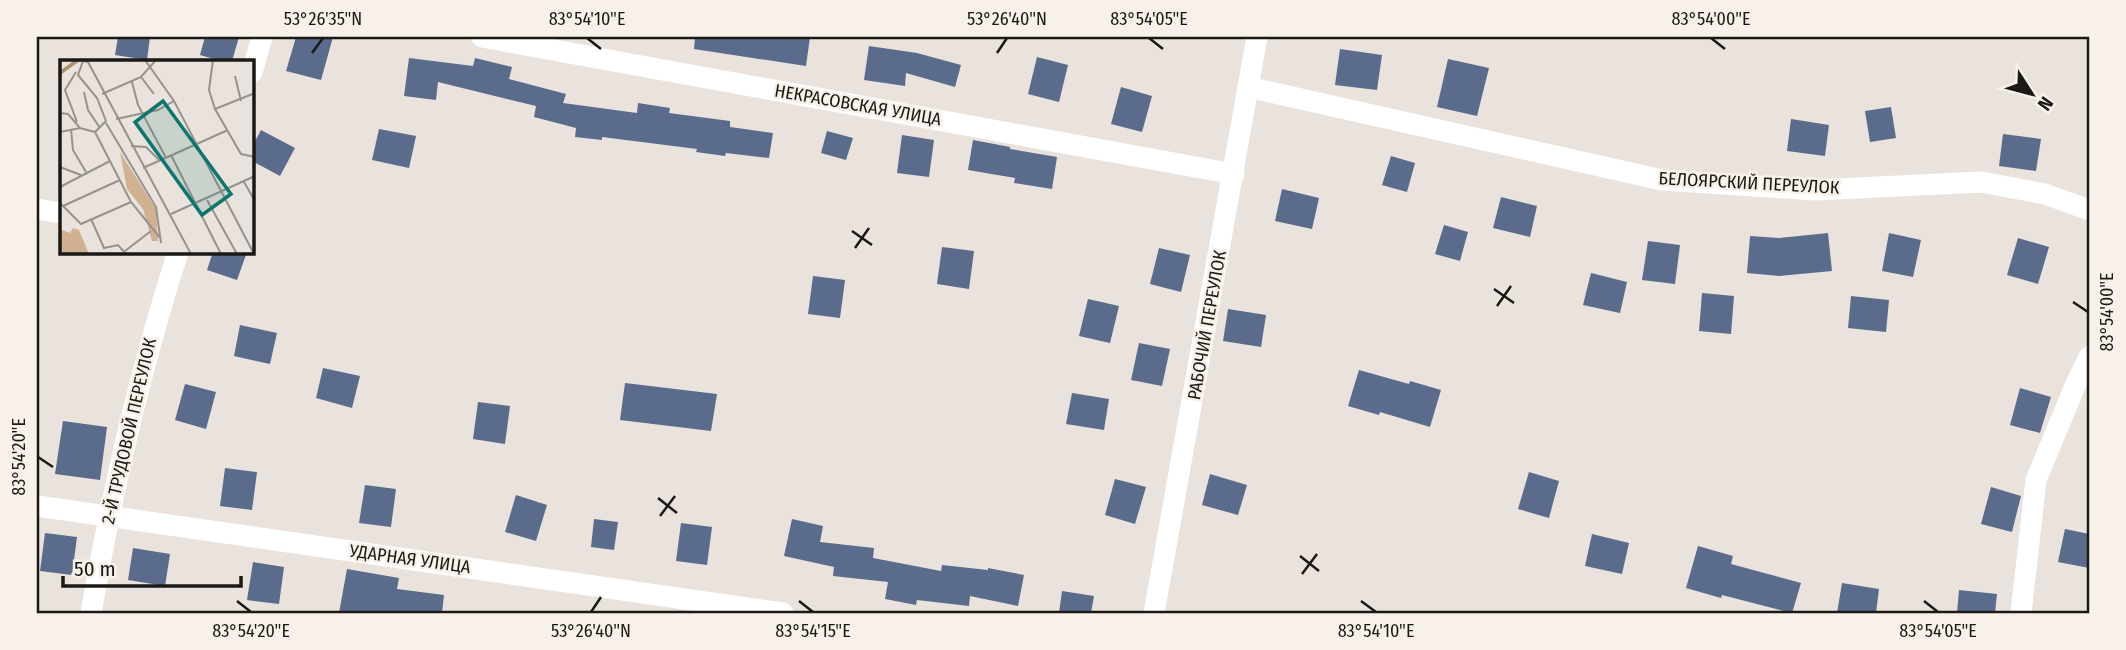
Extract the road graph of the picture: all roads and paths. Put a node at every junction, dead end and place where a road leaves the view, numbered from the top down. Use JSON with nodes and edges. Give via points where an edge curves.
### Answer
{"nodes":[{"id":1,"x":262,"y":37,"type":"edge"},
{"id":2,"x":482,"y":37,"type":"edge"},
{"id":3,"x":1257,"y":37,"type":"edge"},
{"id":4,"x":254,"y":65,"type":"edge"},
{"id":5,"x":1248,"y":87,"type":"junction"},
{"id":6,"x":1234,"y":174,"type":"junction"},
{"id":7,"x":37,"y":209,"type":"edge"},
{"id":8,"x":2089,"y":209,"type":"edge"},
{"id":9,"x":60,"y":213,"type":"edge"},
{"id":10,"x":177,"y":254,"type":"edge"},
{"id":11,"x":2089,"y":357,"type":"edge"},
{"id":12,"x":37,"y":506,"type":"edge"},
{"id":13,"x":108,"y":516,"type":"junction"},
{"id":14,"x":91,"y":613,"type":"edge"},
{"id":15,"x":783,"y":613,"type":"edge"},
{"id":16,"x":1154,"y":613,"type":"edge"},
{"id":17,"x":2021,"y":613,"type":"edge"}],
"edges":[{"from":1,"to":4,"type":"street"},
{"from":2,"to":6,"type":"street","name":"НЕКРАСОВСКАЯ УЛИЦА"},
{"from":3,"to":5,"type":"street","name":"РАБОЧИЙ ПЕРЕУЛОК"},
{"from":5,"to":6,"type":"street","name":"РАБОЧИЙ ПЕРЕУЛОК"},
{"from":5,"to":8,"type":"street","name":"БЕЛОЯРСКИЙ ПЕРЕУЛОК","via":[[1662,180],[1816,190],[1981,182],[2045,194]]},
{"from":6,"to":16,"type":"street","name":"РАБОЧИЙ ПЕРЕУЛОК"},
{"from":7,"to":9,"type":"street"},
{"from":10,"to":13,"type":"street","name":"2-Й ТРУДОВОЙ ПЕРЕУЛОК","via":[[150,338]]},
{"from":11,"to":17,"type":"street","via":[[2036,481]]},
{"from":12,"to":13,"type":"street","name":"УДАРНАЯ УЛИЦА"},
{"from":13,"to":14,"type":"street","name":"2-Й ТРУДОВОЙ ПЕРЕУЛОК"},
{"from":13,"to":15,"type":"street","name":"УДАРНАЯ УЛИЦА"}]}
